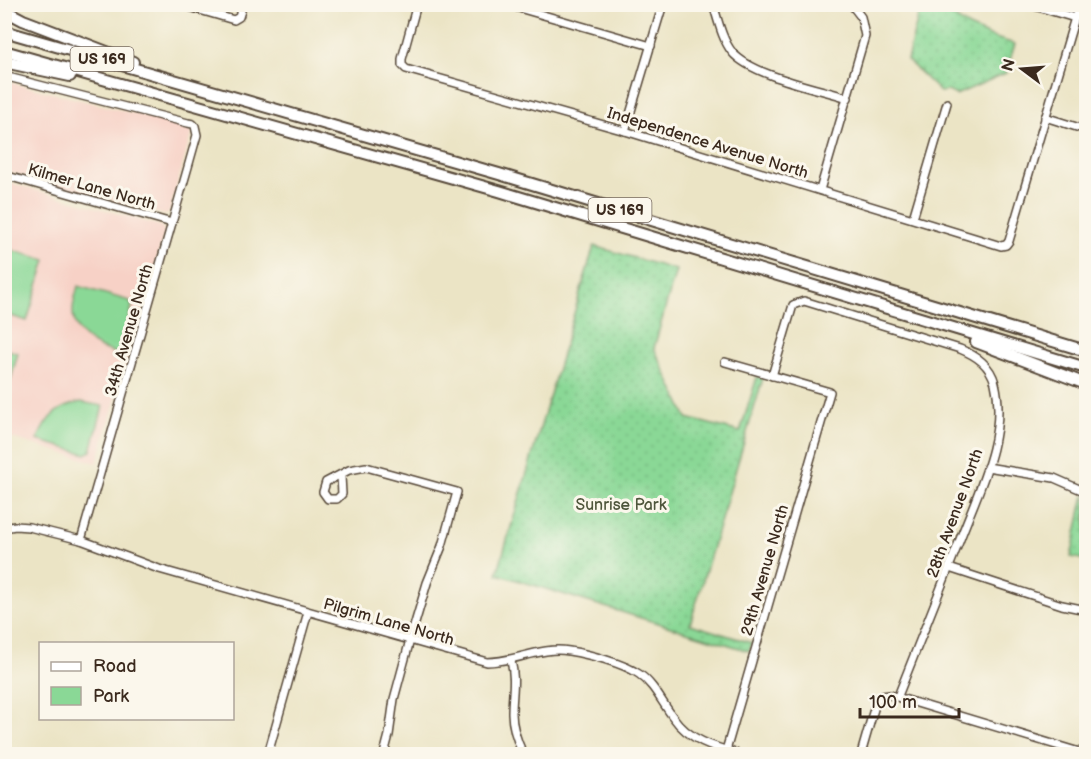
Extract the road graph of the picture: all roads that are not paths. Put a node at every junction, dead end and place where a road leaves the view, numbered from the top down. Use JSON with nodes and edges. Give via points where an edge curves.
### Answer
{"nodes":[{"id":1,"x":179,"y":4,"type":"edge"},
{"id":2,"x":243,"y":4,"type":"edge"},
{"id":3,"x":417,"y":4,"type":"edge"},
{"id":4,"x":505,"y":4,"type":"edge"},
{"id":5,"x":663,"y":4,"type":"edge"},
{"id":6,"x":713,"y":4,"type":"edge"},
{"id":7,"x":851,"y":4,"type":"edge"},
{"id":8,"x":1028,"y":4,"type":"edge"},
{"id":9,"x":1079,"y":4,"type":"edge"},
{"id":10,"x":4,"y":10,"type":"edge"},
{"id":11,"x":1075,"y":18,"type":"junction"},
{"id":12,"x":4,"y":31,"type":"edge"},
{"id":13,"x":651,"y":46,"type":"junction"},
{"id":14,"x":4,"y":51,"type":"edge"},
{"id":15,"x":4,"y":62,"type":"edge"},
{"id":16,"x":4,"y":76,"type":"edge"},
{"id":17,"x":200,"y":88,"type":"junction"},
{"id":18,"x":152,"y":93,"type":"junction"},
{"id":19,"x":848,"y":98,"type":"junction"},
{"id":20,"x":947,"y":103,"type":"dead end"},
{"id":21,"x":1045,"y":117,"type":"junction"},
{"id":22,"x":1086,"y":130,"type":"edge"},
{"id":23,"x":625,"y":131,"type":"junction"},
{"id":24,"x":4,"y":175,"type":"edge"},
{"id":25,"x":820,"y":190,"type":"junction"},
{"id":26,"x":913,"y":218,"type":"junction"},
{"id":27,"x":172,"y":223,"type":"junction"},
{"id":28,"x":946,"y":326,"type":"junction"},
{"id":29,"x":1086,"y":349,"type":"edge"},
{"id":30,"x":725,"y":362,"type":"dead end"},
{"id":31,"x":1086,"y":368,"type":"edge"},
{"id":32,"x":772,"y":376,"type":"junction"},
{"id":33,"x":1086,"y":384,"type":"edge"},
{"id":34,"x":987,"y":467,"type":"junction"},
{"id":35,"x":341,"y":476,"type":"dead end"},
{"id":36,"x":1086,"y":492,"type":"edge"},
{"id":37,"x":4,"y":528,"type":"edge"},
{"id":38,"x":81,"y":540,"type":"junction"},
{"id":39,"x":949,"y":568,"type":"junction"},
{"id":40,"x":1086,"y":610,"type":"edge"},
{"id":41,"x":308,"y":612,"type":"junction"},
{"id":42,"x":410,"y":640,"type":"junction"},
{"id":43,"x":511,"y":661,"type":"junction"},
{"id":44,"x":898,"y":696,"type":"junction"},
{"id":45,"x":726,"y":753,"type":"edge"},
{"id":46,"x":268,"y":754,"type":"edge"},
{"id":47,"x":384,"y":754,"type":"edge"},
{"id":48,"x":523,"y":754,"type":"edge"},
{"id":49,"x":739,"y":754,"type":"edge"},
{"id":50,"x":861,"y":754,"type":"edge"},
{"id":51,"x":1086,"y":754,"type":"edge"}],
"edges":[{"from":1,"to":2,"type":"street","via":[[234,20]]},
{"from":3,"to":23,"type":"street","name":"Independence Avenue North","via":[[403,51],[402,65],[406,69]]},
{"from":4,"to":13,"type":"street"},
{"from":5,"to":13,"type":"street"},
{"from":6,"to":19,"type":"street","via":[[727,43],[741,60],[764,72]]},
{"from":7,"to":19,"type":"street","via":[[861,17],[865,36]]},
{"from":8,"to":11,"type":"street"},
{"from":9,"to":11,"type":"street"},
{"from":10,"to":17,"type":"highway"},
{"from":11,"to":21,"type":"street"},
{"from":12,"to":17,"type":"highway","number":"US 169"},
{"from":13,"to":23,"type":"street"},
{"from":14,"to":18,"type":"highway","number":"US 169"},
{"from":15,"to":18,"type":"highway"},
{"from":16,"to":27,"type":"street","name":"34th Avenue North","via":[[195,126],[197,135]]},
{"from":17,"to":29,"type":"highway","number":"US 169"},
{"from":18,"to":28,"type":"highway","number":"US 169","via":[[544,204]]},
{"from":19,"to":25,"type":"street"},
{"from":20,"to":26,"type":"street"},
{"from":21,"to":22,"type":"street"},
{"from":21,"to":26,"type":"street","name":"Independence Avenue North","via":[[1006,245]]},
{"from":23,"to":25,"type":"street","name":"Independence Avenue North"},
{"from":24,"to":27,"type":"street","name":"Kilmer Lane North"},
{"from":25,"to":26,"type":"street","name":"Independence Avenue North"},
{"from":27,"to":38,"type":"street","name":"34th Avenue North"},
{"from":28,"to":31,"type":"highway","number":"US 169"},
{"from":28,"to":33,"type":"highway"},
{"from":30,"to":32,"type":"street"},
{"from":32,"to":34,"type":"street","name":"28th Avenue North","via":[[793,305],[804,301],[960,349],[984,363],[994,381],[997,417]]},
{"from":32,"to":45,"type":"street","name":"29th Avenue North","via":[[830,392]]},
{"from":34,"to":36,"type":"street","via":[[1054,478]]},
{"from":34,"to":39,"type":"street","name":"28th Avenue North"},
{"from":35,"to":42,"type":"street","via":[[366,467],[457,492]]},
{"from":37,"to":38,"type":"street","name":"Pilgrim Lane North","via":[[29,526]]},
{"from":38,"to":41,"type":"street","name":"Pilgrim Lane North","via":[[159,569]]},
{"from":39,"to":40,"type":"street"},
{"from":39,"to":44,"type":"street","name":"28th Avenue North"},
{"from":41,"to":42,"type":"street","name":"Pilgrim Lane North"},
{"from":41,"to":46,"type":"street"},
{"from":42,"to":43,"type":"street","name":"Pilgrim Lane North","via":[[487,662]]},
{"from":42,"to":47,"type":"street"},
{"from":43,"to":45,"type":"street","name":"Pilgrim Lane North","via":[[566,650],[625,667],[647,681],[686,732]]},
{"from":43,"to":48,"type":"street","via":[[514,729]]},
{"from":44,"to":50,"type":"street","via":[[882,696],[876,702]]},
{"from":44,"to":51,"type":"street"},
{"from":45,"to":49,"type":"street","name":"Pilgrim Lane North"}]}
